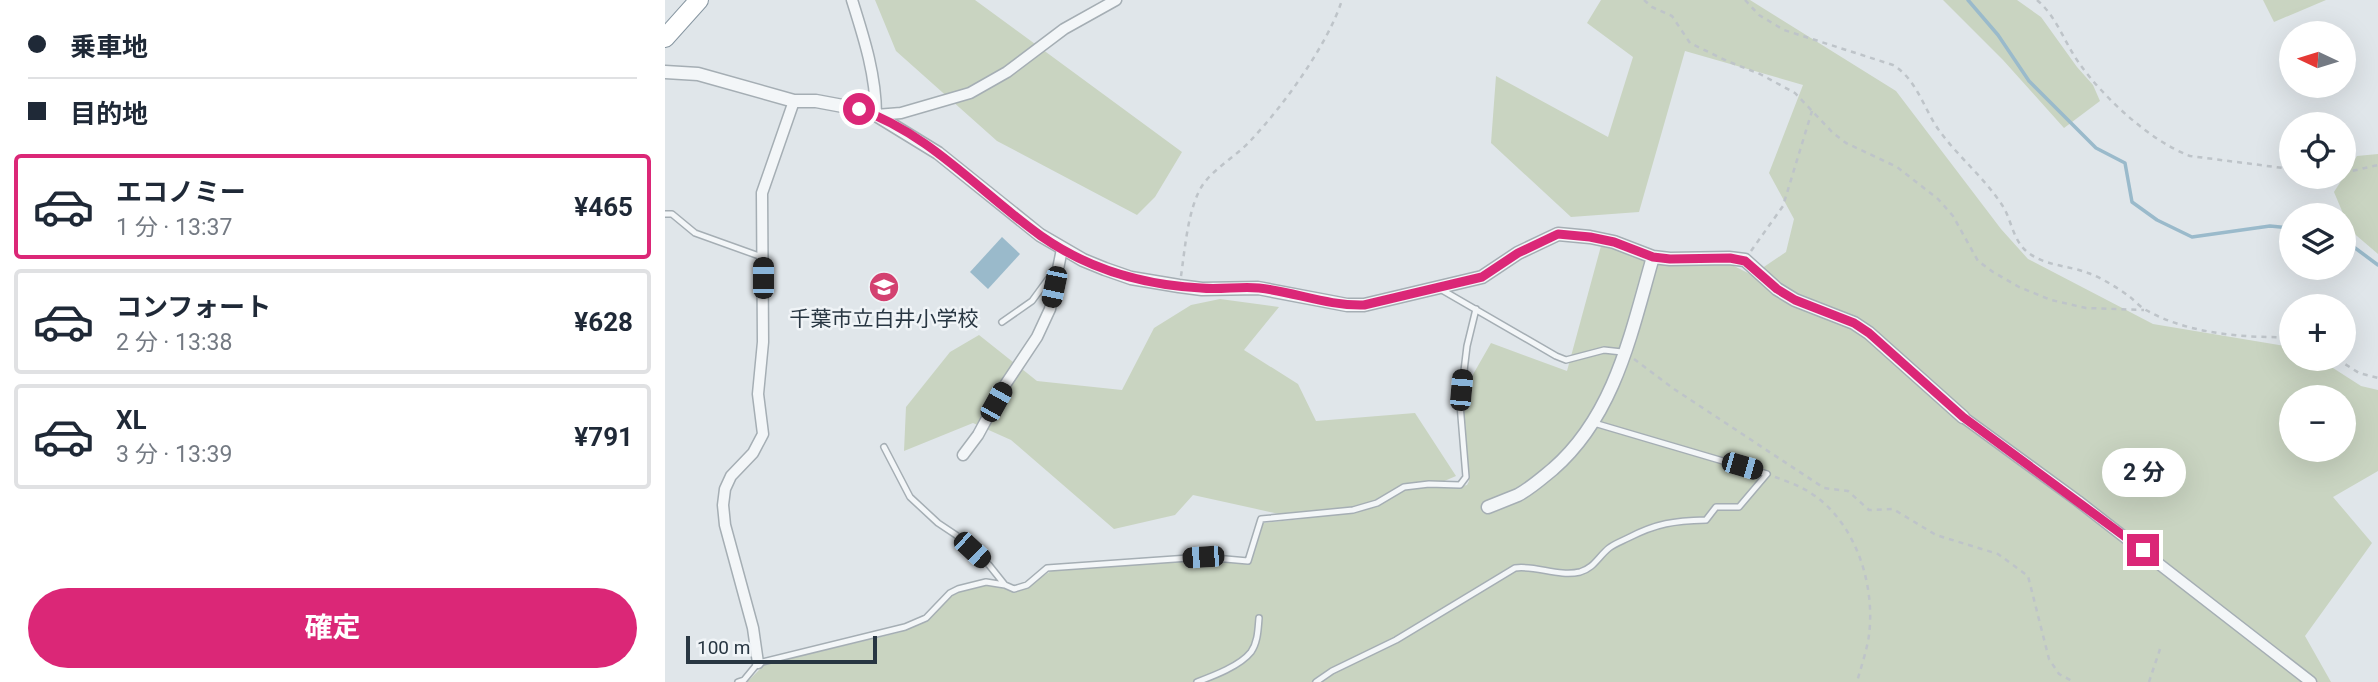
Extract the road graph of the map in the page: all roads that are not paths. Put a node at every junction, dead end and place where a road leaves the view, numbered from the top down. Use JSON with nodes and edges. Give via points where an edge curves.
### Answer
{"nodes":[{"id":1,"x":699,"y":0,"type":"edge"},
{"id":2,"x":852,"y":0,"type":"edge"},
{"id":3,"x":1116,"y":0,"type":"edge"},
{"id":4,"x":665,"y":38,"type":"edge"},
{"id":5,"x":665,"y":72,"type":"edge"},
{"id":6,"x":794,"y":101,"type":"junction"},
{"id":7,"x":876,"y":115,"type":"junction"},
{"id":8,"x":665,"y":214,"type":"edge"},
{"id":9,"x":1062,"y":249,"type":"junction"},
{"id":10,"x":762,"y":257,"type":"junction"},
{"id":11,"x":1653,"y":257,"type":"junction"},
{"id":12,"x":1059,"y":265,"type":"junction"},
{"id":13,"x":1438,"y":287,"type":"junction"},
{"id":14,"x":1476,"y":309,"type":"junction"},
{"id":15,"x":1002,"y":322,"type":"dead end"},
{"id":16,"x":1625,"y":353,"type":"junction"},
{"id":17,"x":1963,"y":417,"type":"joint"},
{"id":18,"x":1594,"y":423,"type":"junction"},
{"id":19,"x":884,"y":447,"type":"dead end"},
{"id":20,"x":963,"y":455,"type":"dead end"},
{"id":21,"x":1488,"y":507,"type":"dead end"},
{"id":22,"x":1005,"y":585,"type":"junction"},
{"id":23,"x":1259,"y":618,"type":"dead end"},
{"id":24,"x":758,"y":663,"type":"junction"},
{"id":25,"x":738,"y":682,"type":"edge"},
{"id":26,"x":1197,"y":682,"type":"edge"},
{"id":27,"x":1316,"y":682,"type":"edge"},
{"id":28,"x":2311,"y":682,"type":"edge"}],
"edges":[{"from":1,"to":4,"type":"highway"},
{"from":2,"to":7,"type":"street","via":[[868,50]]},
{"from":3,"to":7,"type":"street","via":[[970,93],[901,113]]},
{"from":5,"to":6,"type":"street","via":[[698,74]]},
{"from":6,"to":7,"type":"street","via":[[816,101]]},
{"from":6,"to":10,"type":"street","via":[[762,193]]},
{"from":7,"to":9,"type":"street","via":[[938,153]]},
{"from":8,"to":10,"type":"lane","via":[[672,214],[695,233]]},
{"from":9,"to":12,"type":"street"},
{"from":9,"to":13,"type":"street","via":[[1131,278],[1202,289],[1258,288],[1347,305]]},
{"from":10,"to":24,"type":"street","via":[[758,394],[763,434],[753,453],[731,476],[723,505]]},
{"from":11,"to":13,"type":"street","via":[[1614,242],[1558,234],[1482,277]]},
{"from":11,"to":16,"type":"street"},
{"from":11,"to":17,"type":"street","via":[[1745,261],[1795,300],[1869,333]]},
{"from":12,"to":15,"type":"lane","via":[[1031,302]]},
{"from":12,"to":20,"type":"street","via":[[1050,309],[1037,337]]},
{"from":13,"to":14,"type":"lane"},
{"from":14,"to":16,"type":"lane","via":[[1566,359],[1604,350]]},
{"from":14,"to":22,"type":"lane","via":[[1462,376],[1466,477],[1460,485],[1404,487],[1353,510],[1261,519],[1248,561],[1203,557],[1047,568],[1020,589]]},
{"from":16,"to":18,"type":"street"},
{"from":17,"to":28,"type":"street"},
{"from":18,"to":21,"type":"street","via":[[1568,456],[1538,482]]},
{"from":18,"to":27,"type":"lane","via":[[1767,474],[1739,507],[1716,507],[1706,520],[1651,526],[1608,549],[1596,564],[1579,572],[1515,568],[1397,640]]},
{"from":19,"to":22,"type":"lane","via":[[911,497]]},
{"from":22,"to":24,"type":"lane","via":[[986,582],[958,589],[926,618],[905,628]]},
{"from":23,"to":26,"type":"lane","via":[[1251,652],[1223,672]]},
{"from":24,"to":25,"type":"lane"}]}
